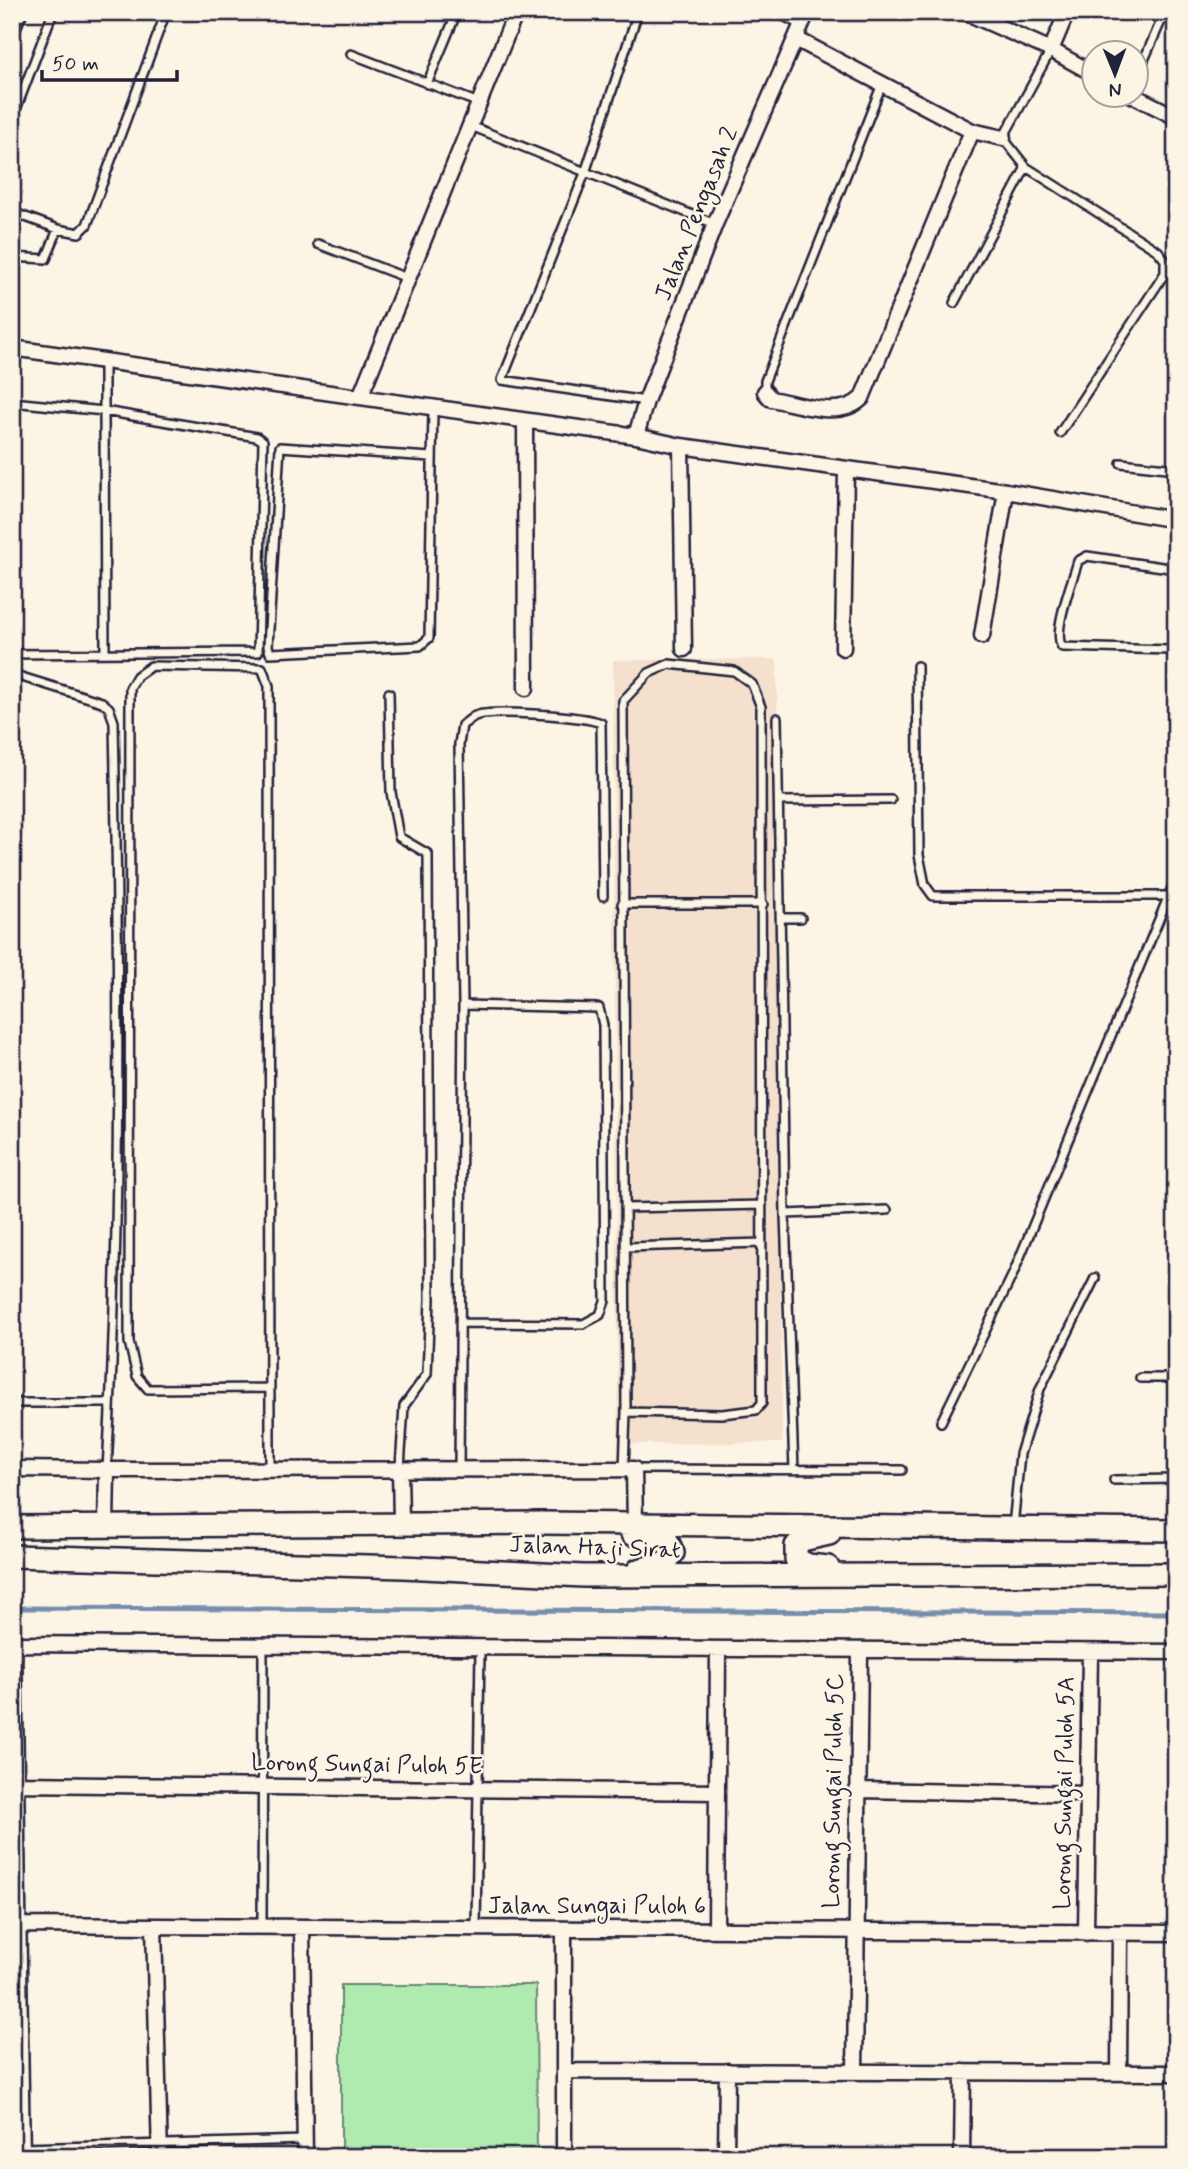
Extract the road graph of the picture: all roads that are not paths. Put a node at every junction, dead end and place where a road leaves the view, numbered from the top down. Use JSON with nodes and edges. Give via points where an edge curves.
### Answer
{"nodes":[{"id":1,"x":23,"y":12,"type":"edge"},
{"id":2,"x":166,"y":12,"type":"edge"},
{"id":3,"x":457,"y":12,"type":"edge"},
{"id":4,"x":516,"y":12,"type":"edge"},
{"id":5,"x":638,"y":12,"type":"edge"},
{"id":6,"x":775,"y":12,"type":"edge"},
{"id":7,"x":965,"y":12,"type":"edge"},
{"id":8,"x":1067,"y":12,"type":"edge"},
{"id":9,"x":1165,"y":12,"type":"edge"},
{"id":10,"x":51,"y":13,"type":"edge"},
{"id":11,"x":801,"y":26,"type":"edge"},
{"id":12,"x":12,"y":38,"type":"edge"},
{"id":13,"x":1150,"y":46,"type":"edge"},
{"id":14,"x":1051,"y":50,"type":"junction"},
{"id":15,"x":351,"y":54,"type":"dead end"},
{"id":16,"x":1080,"y":66,"type":"edge"},
{"id":17,"x":427,"y":84,"type":"junction"},
{"id":18,"x":882,"y":84,"type":"junction"},
{"id":19,"x":480,"y":104,"type":"junction"},
{"id":20,"x":1150,"y":104,"type":"edge"},
{"id":21,"x":1176,"y":117,"type":"edge"},
{"id":22,"x":12,"y":120,"type":"edge"},
{"id":23,"x":471,"y":126,"type":"junction"},
{"id":24,"x":972,"y":131,"type":"junction"},
{"id":25,"x":1003,"y":138,"type":"junction"},
{"id":26,"x":1026,"y":167,"type":"junction"},
{"id":27,"x":585,"y":173,"type":"junction"},
{"id":28,"x":12,"y":212,"type":"edge"},
{"id":29,"x":715,"y":224,"type":"junction"},
{"id":30,"x":58,"y":229,"type":"junction"},
{"id":31,"x":318,"y":244,"type":"dead end"},
{"id":32,"x":12,"y":257,"type":"edge"},
{"id":33,"x":407,"y":278,"type":"junction"},
{"id":34,"x":954,"y":303,"type":"dead end"},
{"id":35,"x":12,"y":348,"type":"edge"},
{"id":36,"x":104,"y":362,"type":"junction"},
{"id":37,"x":765,"y":392,"type":"joint"},
{"id":38,"x":360,"y":397,"type":"junction"},
{"id":39,"x":646,"y":401,"type":"junction"},
{"id":40,"x":12,"y":402,"type":"edge"},
{"id":41,"x":433,"y":409,"type":"junction"},
{"id":42,"x":104,"y":411,"type":"junction"},
{"id":43,"x":525,"y":422,"type":"junction"},
{"id":44,"x":1060,"y":433,"type":"dead end"},
{"id":45,"x":636,"y":436,"type":"junction"},
{"id":46,"x":681,"y":446,"type":"junction"},
{"id":47,"x":431,"y":457,"type":"junction"},
{"id":48,"x":1121,"y":463,"type":"dead end"},
{"id":49,"x":1176,"y":469,"type":"edge"},
{"id":50,"x":846,"y":470,"type":"junction"},
{"id":51,"x":1006,"y":491,"type":"junction"},
{"id":52,"x":1176,"y":520,"type":"edge"},
{"id":53,"x":1176,"y":569,"type":"edge"},
{"id":54,"x":982,"y":636,"type":"dead end"},
{"id":55,"x":684,"y":649,"type":"dead end"},
{"id":56,"x":843,"y":649,"type":"dead end"},
{"id":57,"x":1170,"y":650,"type":"dead end"},
{"id":58,"x":105,"y":652,"type":"junction"},
{"id":59,"x":12,"y":654,"type":"edge"},
{"id":60,"x":917,"y":666,"type":"dead end"},
{"id":61,"x":12,"y":674,"type":"edge"},
{"id":62,"x":526,"y":688,"type":"dead end"},
{"id":63,"x":389,"y":693,"type":"dead end"},
{"id":64,"x":777,"y":718,"type":"dead end"},
{"id":65,"x":891,"y":800,"type":"dead end"},
{"id":66,"x":779,"y":801,"type":"junction"},
{"id":67,"x":1176,"y":878,"type":"edge"},
{"id":68,"x":603,"y":896,"type":"dead end"},
{"id":69,"x":1168,"y":896,"type":"junction"},
{"id":70,"x":622,"y":904,"type":"junction"},
{"id":71,"x":763,"y":904,"type":"junction"},
{"id":72,"x":782,"y":918,"type":"junction"},
{"id":73,"x":801,"y":918,"type":"dead end"},
{"id":74,"x":463,"y":1005,"type":"junction"},
{"id":75,"x":762,"y":1205,"type":"junction"},
{"id":76,"x":626,"y":1208,"type":"junction"},
{"id":77,"x":887,"y":1210,"type":"dead end"},
{"id":78,"x":785,"y":1214,"type":"junction"},
{"id":79,"x":762,"y":1243,"type":"junction"},
{"id":80,"x":626,"y":1247,"type":"junction"},
{"id":81,"x":1095,"y":1278,"type":"dead end"},
{"id":82,"x":460,"y":1323,"type":"junction"},
{"id":83,"x":1140,"y":1378,"type":"dead end"},
{"id":84,"x":1176,"y":1378,"type":"edge"},
{"id":85,"x":269,"y":1388,"type":"junction"},
{"id":86,"x":12,"y":1403,"type":"edge"},
{"id":87,"x":110,"y":1403,"type":"junction"},
{"id":88,"x":626,"y":1412,"type":"junction"},
{"id":89,"x":941,"y":1422,"type":"dead end"},
{"id":90,"x":400,"y":1468,"type":"junction"},
{"id":91,"x":460,"y":1468,"type":"junction"},
{"id":92,"x":12,"y":1469,"type":"edge"},
{"id":93,"x":270,"y":1469,"type":"junction"},
{"id":94,"x":629,"y":1469,"type":"junction"},
{"id":95,"x":107,"y":1470,"type":"junction"},
{"id":96,"x":793,"y":1470,"type":"junction"},
{"id":97,"x":902,"y":1471,"type":"dead end"},
{"id":98,"x":1176,"y":1479,"type":"edge"},
{"id":99,"x":1114,"y":1480,"type":"dead end"},
{"id":100,"x":543,"y":1522,"type":"junction"},
{"id":101,"x":401,"y":1523,"type":"junction"},
{"id":102,"x":635,"y":1524,"type":"junction"},
{"id":103,"x":12,"y":1527,"type":"edge"},
{"id":104,"x":106,"y":1528,"type":"junction"},
{"id":105,"x":900,"y":1528,"type":"junction"},
{"id":106,"x":1013,"y":1529,"type":"junction"},
{"id":107,"x":1176,"y":1530,"type":"edge"},
{"id":108,"x":12,"y":1556,"type":"edge"},
{"id":109,"x":1176,"y":1574,"type":"edge"},
{"id":110,"x":583,"y":1576,"type":"junction"},
{"id":111,"x":907,"y":1577,"type":"junction"},
{"id":112,"x":13,"y":1643,"type":"edge"},
{"id":113,"x":263,"y":1646,"type":"junction"},
{"id":114,"x":480,"y":1648,"type":"junction"},
{"id":115,"x":718,"y":1650,"type":"junction"},
{"id":116,"x":860,"y":1651,"type":"junction"},
{"id":117,"x":1176,"y":1652,"type":"edge"},
{"id":118,"x":1090,"y":1654,"type":"junction"},
{"id":119,"x":16,"y":1784,"type":"junction"},
{"id":120,"x":263,"y":1786,"type":"junction"},
{"id":121,"x":478,"y":1789,"type":"junction"},
{"id":122,"x":857,"y":1790,"type":"junction"},
{"id":123,"x":717,"y":1792,"type":"junction"},
{"id":124,"x":1088,"y":1794,"type":"junction"},
{"id":125,"x":154,"y":1926,"type":"junction"},
{"id":126,"x":262,"y":1927,"type":"junction"},
{"id":127,"x":302,"y":1927,"type":"junction"},
{"id":128,"x":476,"y":1928,"type":"junction"},
{"id":129,"x":564,"y":1929,"type":"junction"},
{"id":130,"x":716,"y":1930,"type":"junction"},
{"id":131,"x":854,"y":1931,"type":"junction"},
{"id":132,"x":16,"y":1932,"type":"edge"},
{"id":133,"x":1086,"y":1933,"type":"junction"},
{"id":134,"x":1120,"y":1933,"type":"junction"},
{"id":135,"x":1176,"y":1933,"type":"edge"},
{"id":136,"x":564,"y":2071,"type":"junction"},
{"id":137,"x":727,"y":2071,"type":"junction"},
{"id":138,"x":855,"y":2072,"type":"junction"},
{"id":139,"x":963,"y":2072,"type":"junction"},
{"id":140,"x":1119,"y":2073,"type":"junction"},
{"id":141,"x":1176,"y":2073,"type":"edge"},
{"id":142,"x":305,"y":2140,"type":"junction"},
{"id":143,"x":160,"y":2150,"type":"edge"},
{"id":144,"x":22,"y":2152,"type":"edge"},
{"id":145,"x":305,"y":2157,"type":"edge"},
{"id":146,"x":564,"y":2157,"type":"edge"},
{"id":147,"x":726,"y":2157,"type":"edge"},
{"id":148,"x":962,"y":2157,"type":"edge"}],
"edges":[{"from":1,"to":12,"type":"lane"},
{"from":2,"to":30,"type":"lane","via":[[87,225],[79,233]]},
{"from":3,"to":17,"type":"lane"},
{"from":4,"to":19,"type":"street"},
{"from":5,"to":27,"type":"lane"},
{"from":6,"to":11,"type":"lane"},
{"from":7,"to":14,"type":"street"},
{"from":8,"to":14,"type":"street"},
{"from":9,"to":13,"type":"lane"},
{"from":10,"to":22,"type":"lane"},
{"from":11,"to":18,"type":"street"},
{"from":11,"to":29,"type":"street","name":"Jalan Pengasah 2"},
{"from":14,"to":16,"type":"street"},
{"from":14,"to":25,"type":"lane"},
{"from":15,"to":17,"type":"lane"},
{"from":17,"to":19,"type":"lane"},
{"from":18,"to":24,"type":"street"},
{"from":18,"to":37,"type":"lane","via":[[765,381]]},
{"from":19,"to":23,"type":"street"},
{"from":20,"to":21,"type":"street"},
{"from":23,"to":27,"type":"lane"},
{"from":23,"to":33,"type":"street"},
{"from":24,"to":25,"type":"street"},
{"from":24,"to":37,"type":"street","via":[[862,398],[851,408],[837,410],[771,399]]},
{"from":25,"to":26,"type":"lane"},
{"from":26,"to":34,"type":"lane"},
{"from":26,"to":44,"type":"lane","via":[[1158,251],[1165,260],[1165,273]]},
{"from":27,"to":29,"type":"lane"},
{"from":27,"to":39,"type":"lane","via":[[502,380]]},
{"from":28,"to":30,"type":"lane"},
{"from":29,"to":39,"type":"street","name":"Jalan Pengasah 2"},
{"from":30,"to":32,"type":"lane","via":[[46,259]]},
{"from":31,"to":33,"type":"lane"},
{"from":33,"to":38,"type":"street"},
{"from":35,"to":36,"type":"street"},
{"from":36,"to":38,"type":"street"},
{"from":36,"to":42,"type":"lane"},
{"from":38,"to":41,"type":"street"},
{"from":39,"to":45,"type":"street","name":"Jalan Pengasah 2"},
{"from":40,"to":42,"type":"lane"},
{"from":41,"to":43,"type":"street"},
{"from":41,"to":47,"type":"lane"},
{"from":42,"to":58,"type":"lane"},
{"from":42,"to":58,"type":"lane","via":[[257,437],[264,447],[258,652]]},
{"from":43,"to":45,"type":"street"},
{"from":43,"to":62,"type":"street"},
{"from":45,"to":46,"type":"street"},
{"from":46,"to":50,"type":"street"},
{"from":46,"to":55,"type":"street"},
{"from":47,"to":47,"type":"lane","via":[[429,638],[420,646],[270,653],[280,447]]},
{"from":48,"to":49,"type":"lane"},
{"from":50,"to":51,"type":"street"},
{"from":50,"to":56,"type":"street"},
{"from":51,"to":52,"type":"street"},
{"from":51,"to":54,"type":"street"},
{"from":53,"to":57,"type":"lane","via":[[1087,556],[1078,561],[1058,641],[1062,647]]},
{"from":58,"to":59,"type":"lane"},
{"from":60,"to":69,"type":"lane","via":[[919,855],[925,885],[933,896]]},
{"from":61,"to":87,"type":"lane","via":[[103,702],[114,722],[118,946]]},
{"from":63,"to":90,"type":"lane","via":[[391,792],[398,836],[428,854],[428,1374],[404,1406]]},
{"from":64,"to":66,"type":"lane"},
{"from":65,"to":66,"type":"lane"},
{"from":66,"to":72,"type":"lane"},
{"from":67,"to":69,"type":"lane"},
{"from":68,"to":74,"type":"lane","via":[[601,723],[548,715],[476,715],[461,725]]},
{"from":69,"to":89,"type":"lane","via":[[1013,1273]]},
{"from":70,"to":71,"type":"lane"},
{"from":70,"to":71,"type":"lane","via":[[623,701],[649,673],[669,664],[734,671],[752,684],[761,707]]},
{"from":70,"to":76,"type":"lane"},
{"from":71,"to":75,"type":"lane"},
{"from":72,"to":73,"type":"lane"},
{"from":72,"to":78,"type":"lane"},
{"from":74,"to":82,"type":"lane"},
{"from":74,"to":82,"type":"lane","via":[[599,1008],[603,1025],[605,1301],[600,1315],[583,1324]]},
{"from":75,"to":76,"type":"lane"},
{"from":75,"to":79,"type":"lane"},
{"from":76,"to":80,"type":"lane"},
{"from":77,"to":78,"type":"lane"},
{"from":78,"to":96,"type":"lane"},
{"from":79,"to":80,"type":"lane"},
{"from":79,"to":88,"type":"lane","via":[[762,1403],[756,1410],[722,1414]]},
{"from":80,"to":88,"type":"lane"},
{"from":81,"to":106,"type":"lane","via":[[1040,1389],[1020,1454]]},
{"from":82,"to":91,"type":"lane"},
{"from":83,"to":84,"type":"lane"},
{"from":85,"to":85,"type":"lane","via":[[148,1389],[137,1376],[129,1342],[131,688],[137,676],[151,666],[262,668],[269,686]]},
{"from":85,"to":93,"type":"lane"},
{"from":86,"to":87,"type":"lane"},
{"from":87,"to":95,"type":"lane"},
{"from":88,"to":94,"type":"lane"},
{"from":90,"to":91,"type":"street"},
{"from":90,"to":93,"type":"street"},
{"from":90,"to":101,"type":"street"},
{"from":91,"to":94,"type":"street"},
{"from":92,"to":95,"type":"street"},
{"from":93,"to":95,"type":"street"},
{"from":94,"to":96,"type":"lane"},
{"from":94,"to":102,"type":"street"},
{"from":95,"to":104,"type":"street"},
{"from":96,"to":97,"type":"lane"},
{"from":98,"to":99,"type":"lane"},
{"from":100,"to":101,"type":"main road","name":"Jalan Haji Sirat"},
{"from":100,"to":102,"type":"main road","name":"Jalan Haji Sirat"},
{"from":100,"to":110,"type":"main road","via":[[649,1536],[668,1542],[673,1553],[653,1567]]},
{"from":101,"to":104,"type":"main road","name":"Jalan Haji Sirat"},
{"from":102,"to":105,"type":"main road","name":"Jalan Haji Sirat"},
{"from":103,"to":104,"type":"main road","name":"Jalan Haji Sirat"},
{"from":105,"to":106,"type":"main road","name":"Jalan Haji Sirat"},
{"from":105,"to":111,"type":"main road","via":[[802,1540],[796,1559],[808,1565]]},
{"from":106,"to":107,"type":"main road","name":"Jalan Haji Sirat"},
{"from":108,"to":110,"type":"main road","name":"Jalan Haji Sirat"},
{"from":109,"to":111,"type":"main road","name":"Jalan Haji Sirat"},
{"from":110,"to":111,"type":"main road","name":"Jalan Haji Sirat"},
{"from":112,"to":113,"type":"street"},
{"from":112,"to":119,"type":"street"},
{"from":113,"to":114,"type":"street"},
{"from":113,"to":120,"type":"lane"},
{"from":114,"to":115,"type":"street"},
{"from":114,"to":121,"type":"lane"},
{"from":115,"to":116,"type":"street"},
{"from":115,"to":123,"type":"street"},
{"from":116,"to":118,"type":"street"},
{"from":116,"to":122,"type":"street","name":"Lorong Sungai Puloh 5C"},
{"from":117,"to":118,"type":"street"},
{"from":118,"to":124,"type":"street","name":"Lorong Sungai Puloh 5A"},
{"from":119,"to":120,"type":"street","name":"Lorong Sungai Puloh 5E"},
{"from":119,"to":132,"type":"street"},
{"from":120,"to":121,"type":"street","name":"Lorong Sungai Puloh 5E"},
{"from":120,"to":126,"type":"lane"},
{"from":121,"to":123,"type":"street","name":"Lorong Sungai Puloh 5E"},
{"from":121,"to":128,"type":"lane"},
{"from":122,"to":124,"type":"street"},
{"from":122,"to":131,"type":"street","name":"Lorong Sungai Puloh 5C"},
{"from":123,"to":130,"type":"street"},
{"from":124,"to":133,"type":"street","name":"Lorong Sungai Puloh 5A"},
{"from":125,"to":126,"type":"street","name":"Jalan Sungai Puloh 6"},
{"from":125,"to":132,"type":"street","name":"Jalan Sungai Puloh 6"},
{"from":125,"to":143,"type":"street"},
{"from":126,"to":127,"type":"street","name":"Jalan Sungai Puloh 6"},
{"from":127,"to":128,"type":"street","name":"Jalan Sungai Puloh 6"},
{"from":127,"to":142,"type":"street"},
{"from":128,"to":129,"type":"street","name":"Jalan Sungai Puloh 6"},
{"from":129,"to":130,"type":"street","name":"Jalan Sungai Puloh 6"},
{"from":129,"to":136,"type":"street"},
{"from":130,"to":131,"type":"street","name":"Jalan Sungai Puloh 6"},
{"from":131,"to":133,"type":"street","name":"Jalan Sungai Puloh 6"},
{"from":131,"to":138,"type":"street","name":"Lorong Sungai Puloh 5C"},
{"from":132,"to":144,"type":"street"},
{"from":133,"to":134,"type":"street","name":"Jalan Sungai Puloh 6"},
{"from":134,"to":135,"type":"street","name":"Jalan Sungai Puloh 6"},
{"from":134,"to":140,"type":"street"},
{"from":136,"to":137,"type":"street"},
{"from":136,"to":146,"type":"street"},
{"from":137,"to":138,"type":"street"},
{"from":137,"to":147,"type":"street"},
{"from":138,"to":139,"type":"street"},
{"from":139,"to":140,"type":"street"},
{"from":139,"to":148,"type":"street"},
{"from":140,"to":141,"type":"street"},
{"from":142,"to":143,"type":"lane"},
{"from":142,"to":145,"type":"street"},
{"from":143,"to":144,"type":"lane"}]}
